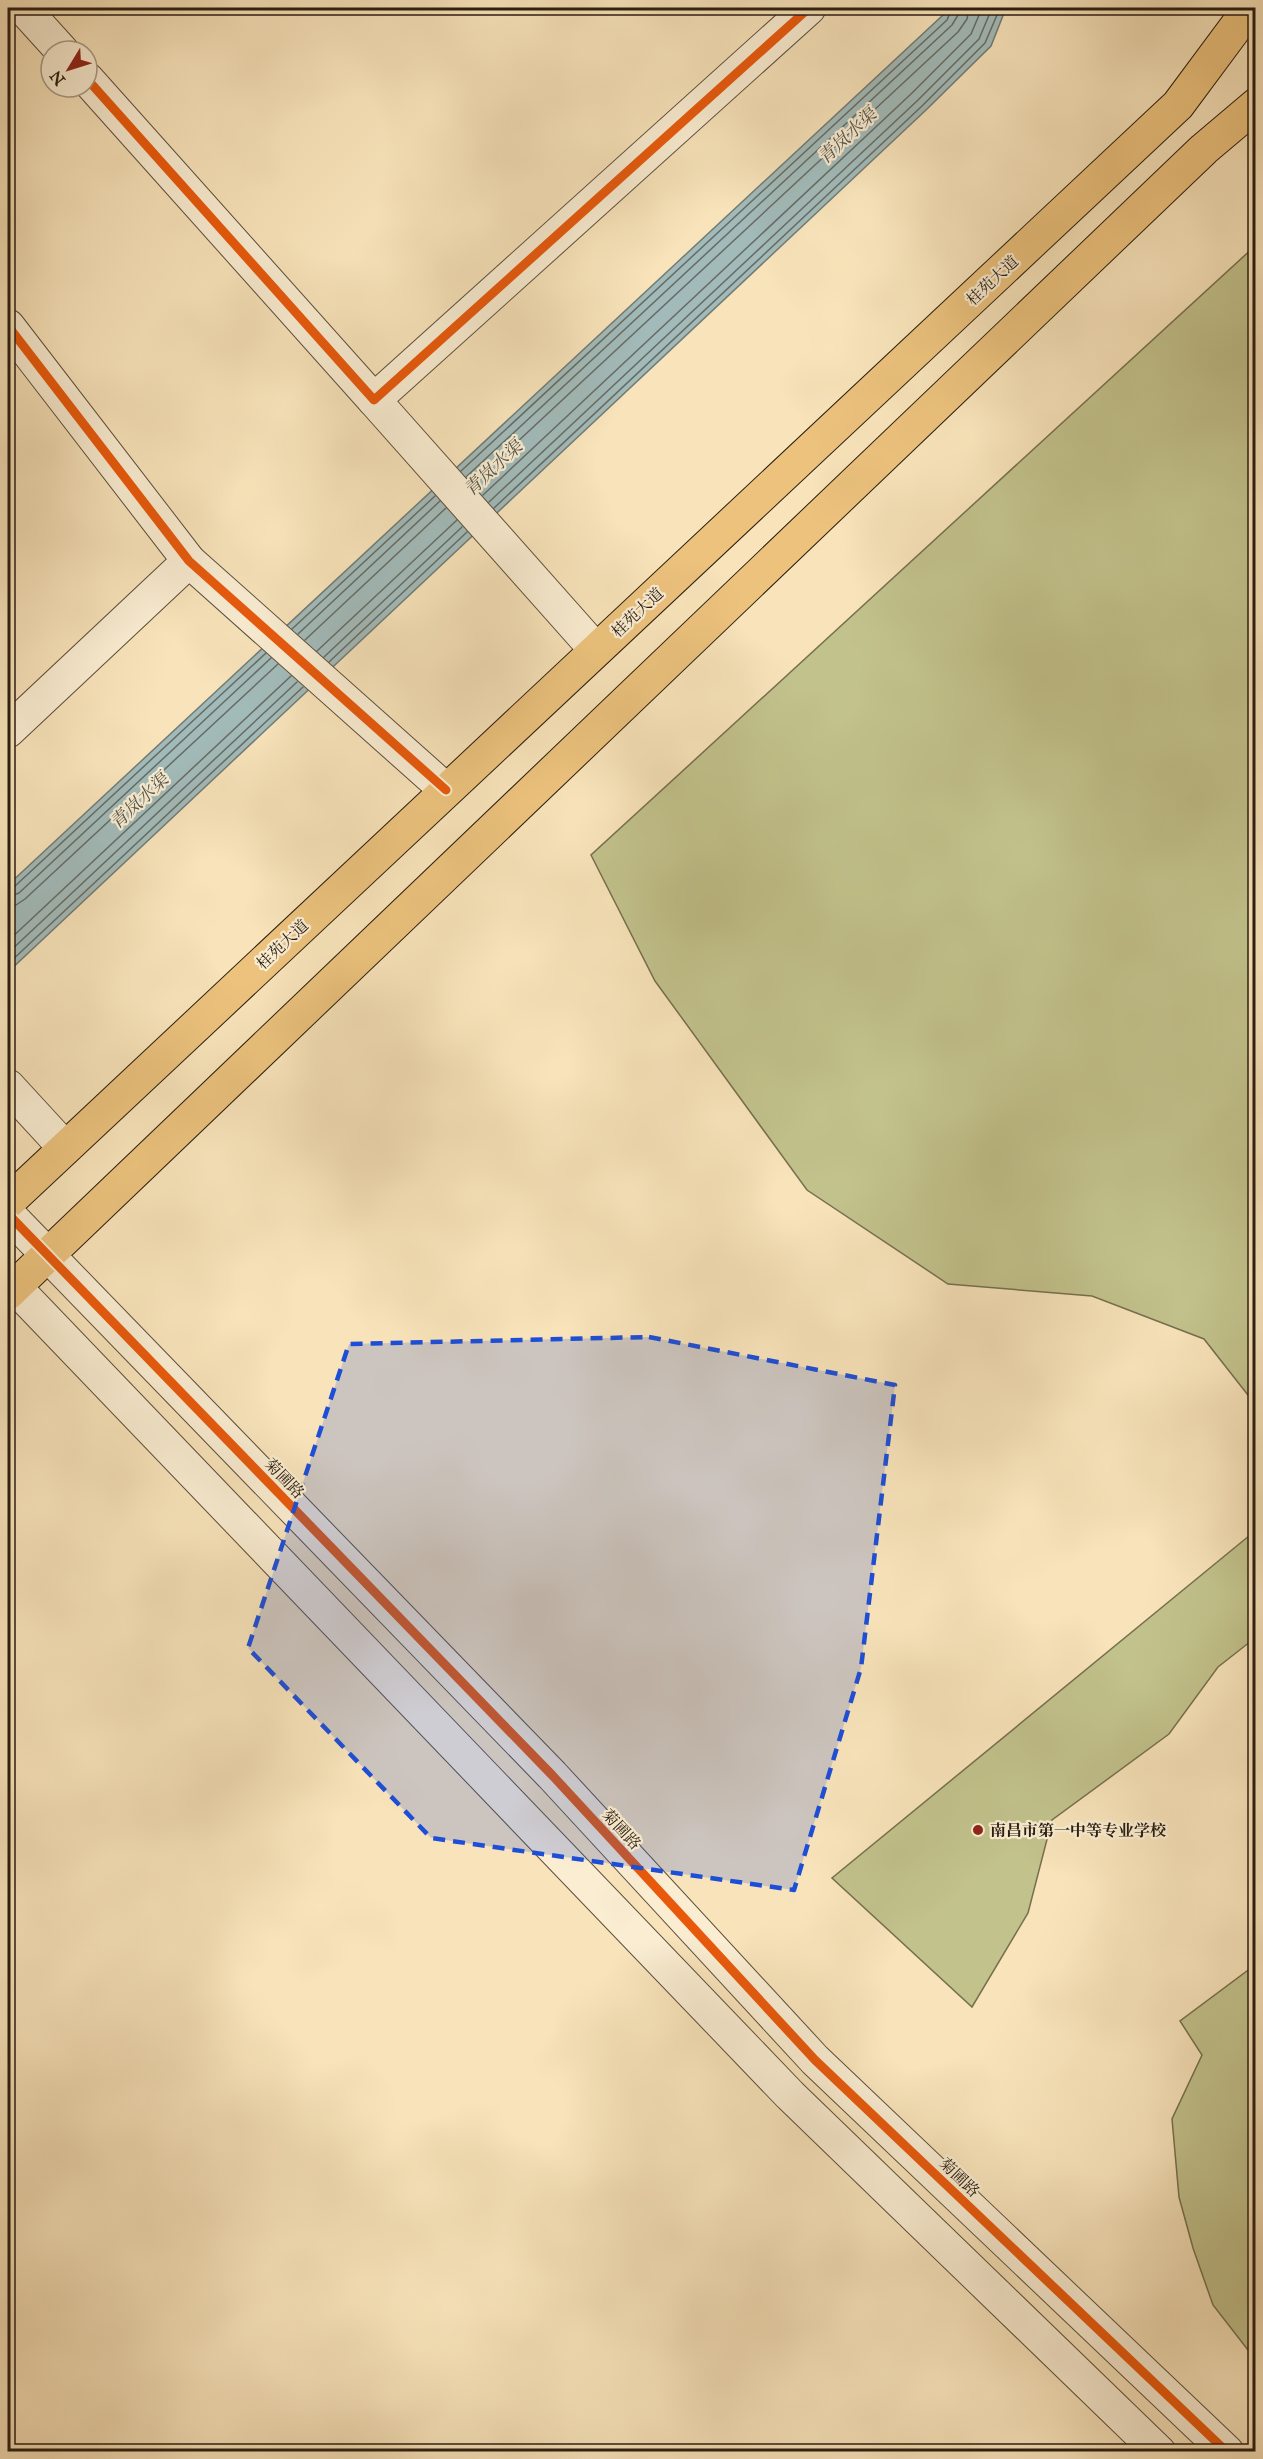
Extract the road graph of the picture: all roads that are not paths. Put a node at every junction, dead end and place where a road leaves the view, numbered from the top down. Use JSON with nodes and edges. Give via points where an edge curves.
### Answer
{"nodes":[{"id":1,"x":23,"y":8,"type":"edge"},
{"id":2,"x":809,"y":8,"type":"edge"},
{"id":3,"x":1250,"y":8,"type":"edge"},
{"id":4,"x":51,"y":39,"type":"edge"},
{"id":5,"x":99,"y":92,"type":"edge"},
{"id":6,"x":1256,"y":105,"type":"edge"},
{"id":7,"x":8,"y":326,"type":"edge"},
{"id":8,"x":374,"y":400,"type":"junction"},
{"id":9,"x":189,"y":561,"type":"junction"},
{"id":10,"x":596,"y":650,"type":"junction"},
{"id":11,"x":8,"y":731,"type":"edge"},
{"id":12,"x":446,"y":790,"type":"junction"},
{"id":13,"x":8,"y":1086,"type":"edge"},
{"id":14,"x":65,"y":1148,"type":"junction"},
{"id":15,"x":8,"y":1202,"type":"edge"},
{"id":16,"x":8,"y":1214,"type":"edge"},
{"id":17,"x":48,"y":1255,"type":"junction"},
{"id":18,"x":10,"y":1287,"type":"edge"},
{"id":19,"x":1159,"y":2451,"type":"edge"},
{"id":20,"x":1227,"y":2451,"type":"edge"}],
"edges":[{"from":1,"to":4,"type":"street"},
{"from":2,"to":8,"type":"street"},
{"from":3,"to":10,"type":"main road","name":"桂苑大道","via":[[1178,105]]},
{"from":5,"to":8,"type":"street"},
{"from":6,"to":17,"type":"main road","via":[[1204,149]]},
{"from":7,"to":9,"type":"street"},
{"from":8,"to":10,"type":"street"},
{"from":9,"to":11,"type":"street"},
{"from":9,"to":12,"type":"street"},
{"from":10,"to":12,"type":"main road","name":"桂苑大道"},
{"from":12,"to":14,"type":"main road","name":"桂苑大道"},
{"from":13,"to":14,"type":"street"},
{"from":14,"to":15,"type":"main road","name":"桂苑大道"},
{"from":16,"to":17,"type":"street","name":"菊圃路"},
{"from":17,"to":18,"type":"main road"},
{"from":17,"to":20,"type":"street","name":"菊圃路","via":[[552,1775],[815,2060]]},
{"from":18,"to":19,"type":"street","via":[[790,2095]]}]}
